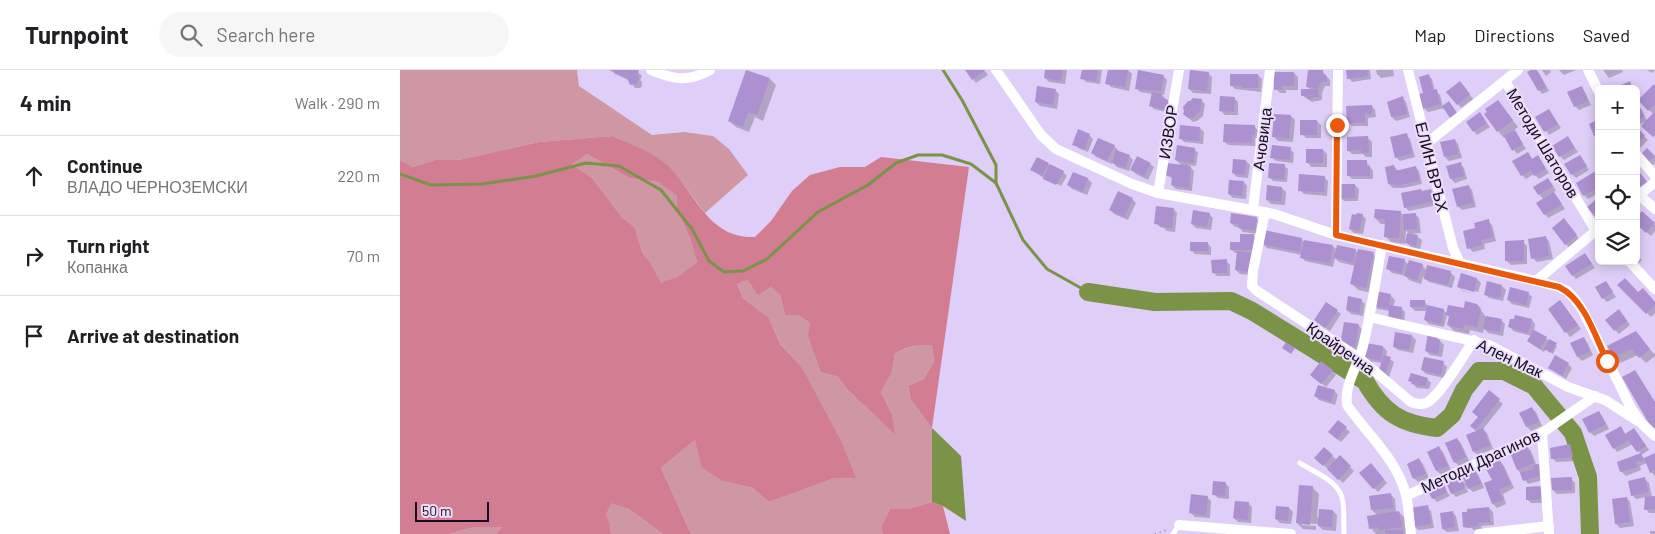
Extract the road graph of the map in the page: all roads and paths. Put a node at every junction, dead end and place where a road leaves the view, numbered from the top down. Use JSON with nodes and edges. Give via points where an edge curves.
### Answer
{"nodes":[{"id":1,"x":651,"y":70,"type":"edge"},
{"id":2,"x":710,"y":70,"type":"edge"},
{"id":3,"x":996,"y":70,"type":"edge"},
{"id":4,"x":1179,"y":70,"type":"edge"},
{"id":5,"x":1270,"y":70,"type":"edge"},
{"id":6,"x":1338,"y":70,"type":"edge"},
{"id":7,"x":1408,"y":70,"type":"edge"},
{"id":8,"x":1518,"y":70,"type":"edge"},
{"id":9,"x":1588,"y":70,"type":"edge"},
{"id":10,"x":1505,"y":81,"type":"junction"},
{"id":11,"x":1596,"y":85,"type":"edge"},
{"id":12,"x":1427,"y":143,"type":"junction"},
{"id":13,"x":1640,"y":159,"type":"edge"},
{"id":14,"x":1655,"y":176,"type":"edge"},
{"id":15,"x":1655,"y":182,"type":"edge"},
{"id":16,"x":1158,"y":193,"type":"junction"},
{"id":17,"x":1640,"y":194,"type":"edge"},
{"id":18,"x":1640,"y":198,"type":"edge"},
{"id":19,"x":1253,"y":209,"type":"junction"},
{"id":20,"x":1655,"y":209,"type":"edge"},
{"id":21,"x":1265,"y":212,"type":"junction"},
{"id":22,"x":1595,"y":227,"type":"edge"},
{"id":23,"x":1595,"y":232,"type":"edge"},
{"id":24,"x":1336,"y":235,"type":"junction"},
{"id":25,"x":1382,"y":245,"type":"junction"},
{"id":26,"x":1460,"y":263,"type":"junction"},
{"id":27,"x":1633,"y":265,"type":"edge"},
{"id":28,"x":1536,"y":281,"type":"junction"},
{"id":29,"x":1655,"y":289,"type":"edge"},
{"id":30,"x":1369,"y":318,"type":"junction"},
{"id":31,"x":1474,"y":340,"type":"junction"},
{"id":32,"x":1500,"y":356,"type":"dead end"},
{"id":33,"x":1359,"y":360,"type":"junction"},
{"id":34,"x":1488,"y":376,"type":"dead end"},
{"id":35,"x":1595,"y":396,"type":"junction"},
{"id":36,"x":1641,"y":423,"type":"junction"},
{"id":37,"x":1542,"y":433,"type":"junction"},
{"id":38,"x":1655,"y":436,"type":"edge"},
{"id":39,"x":1300,"y":463,"type":"dead end"},
{"id":40,"x":1406,"y":496,"type":"junction"},
{"id":41,"x":1176,"y":530,"type":"edge"},
{"id":42,"x":1549,"y":530,"type":"edge"},
{"id":43,"x":1291,"y":534,"type":"edge"},
{"id":44,"x":1344,"y":534,"type":"edge"},
{"id":45,"x":1411,"y":534,"type":"edge"},
{"id":46,"x":1479,"y":534,"type":"edge"}],
"edges":[{"from":1,"to":2,"type":"street","via":[[666,77],[682,79],[697,77]]},
{"from":3,"to":16,"type":"street","via":[[1042,135],[1056,149]]},
{"from":4,"to":16,"type":"street","name":"ИЗВОР"},
{"from":5,"to":19,"type":"street","name":"Ачовица"},
{"from":6,"to":24,"type":"street"},
{"from":7,"to":12,"type":"street","name":"ЕЛИН ВРЪХ"},
{"from":8,"to":10,"type":"street"},
{"from":9,"to":11,"type":"street"},
{"from":10,"to":12,"type":"street"},
{"from":10,"to":22,"type":"street","name":"Методи Шаторов"},
{"from":12,"to":26,"type":"street","name":"ЕЛИН ВРЪХ","via":[[1453,248]]},
{"from":13,"to":14,"type":"street"},
{"from":15,"to":17,"type":"street"},
{"from":16,"to":19,"type":"street"},
{"from":18,"to":20,"type":"street"},
{"from":19,"to":21,"type":"street"},
{"from":21,"to":24,"type":"street"},
{"from":21,"to":33,"type":"street","name":"Крайречна","via":[[1252,286]]},
{"from":23,"to":28,"type":"street"},
{"from":24,"to":25,"type":"street"},
{"from":25,"to":26,"type":"street"},
{"from":25,"to":30,"type":"street"},
{"from":26,"to":28,"type":"street"},
{"from":27,"to":29,"type":"street"},
{"from":28,"to":36,"type":"street","via":[[1559,287],[1575,299]]},
{"from":30,"to":31,"type":"street","name":"Ален Мак"},
{"from":30,"to":33,"type":"street"},
{"from":31,"to":33,"type":"street","name":"Крайречна","via":[[1437,394],[1425,404],[1411,402]]},
{"from":31,"to":35,"type":"street","name":"Ален Мак","via":[[1503,351],[1568,387]]},
{"from":32,"to":34,"type":"path"},
{"from":33,"to":40,"type":"street","via":[[1347,386],[1347,404],[1388,457]]},
{"from":35,"to":36,"type":"street","name":"Ален Мак"},
{"from":35,"to":37,"type":"street","name":"Методи Драгинов"},
{"from":36,"to":38,"type":"street"},
{"from":37,"to":40,"type":"street","name":"Методи Драгинов"},
{"from":37,"to":42,"type":"street"},
{"from":39,"to":44,"type":"lane","via":[[1331,482],[1339,491]]},
{"from":40,"to":45,"type":"street"},
{"from":41,"to":43,"type":"street"},
{"from":42,"to":46,"type":"street"}]}
